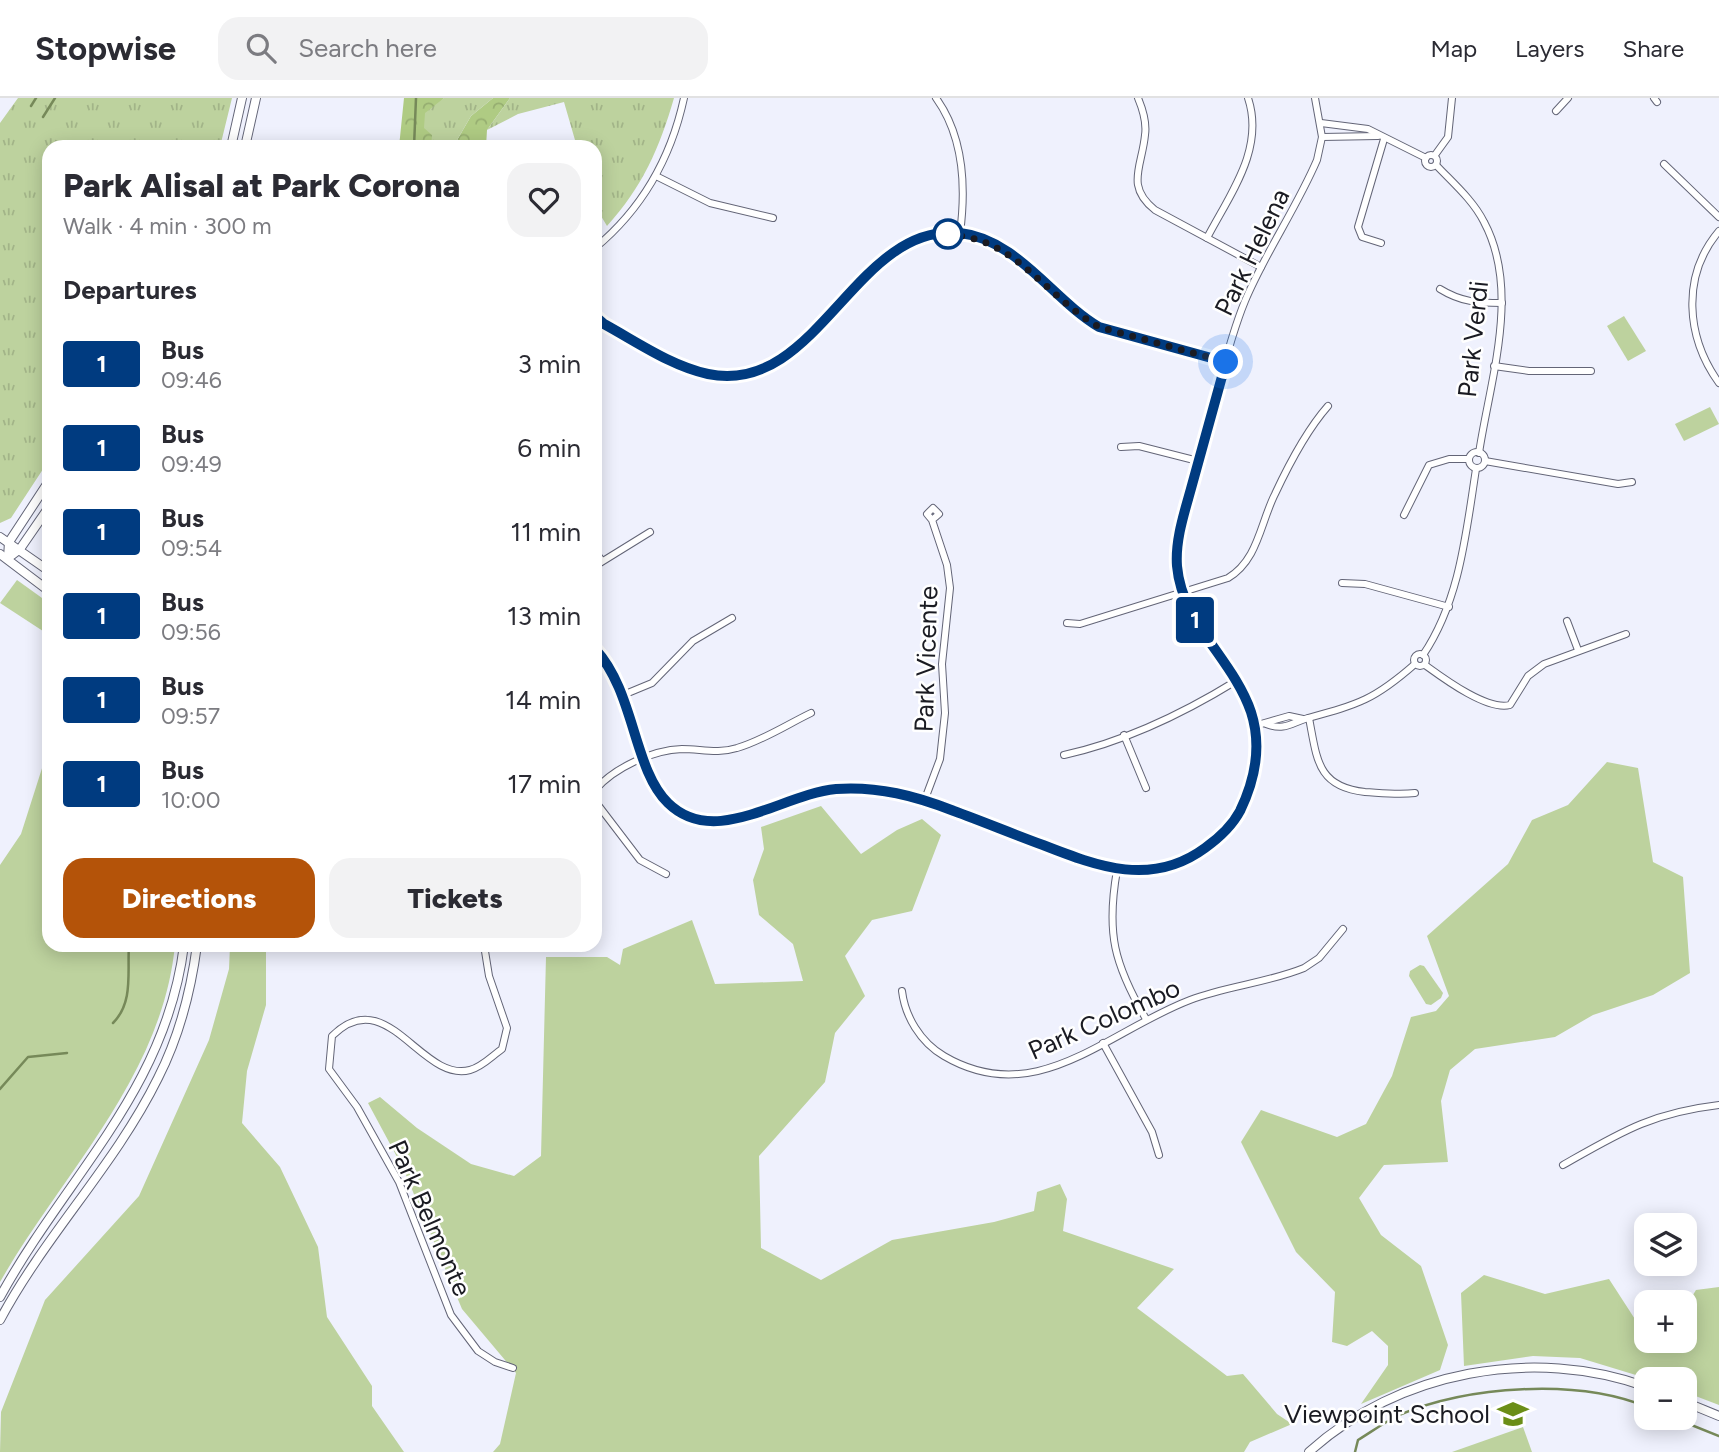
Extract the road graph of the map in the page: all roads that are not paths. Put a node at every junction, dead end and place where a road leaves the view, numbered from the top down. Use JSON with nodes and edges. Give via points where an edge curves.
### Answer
{"nodes":[{"id":1,"x":242,"y":98,"type":"edge"},
{"id":2,"x":256,"y":98,"type":"edge"},
{"id":3,"x":684,"y":98,"type":"edge"},
{"id":4,"x":947,"y":98,"type":"edge"},
{"id":5,"x":1138,"y":98,"type":"edge"},
{"id":6,"x":1248,"y":98,"type":"edge"},
{"id":7,"x":1315,"y":98,"type":"edge"},
{"id":8,"x":1452,"y":98,"type":"edge"},
{"id":9,"x":1568,"y":98,"type":"edge"},
{"id":10,"x":938,"y":101,"type":"edge"},
{"id":11,"x":1556,"y":111,"type":"dead end"},
{"id":12,"x":1321,"y":123,"type":"junction"},
{"id":13,"x":1322,"y":136,"type":"junction"},
{"id":14,"x":1381,"y":138,"type":"junction"},
{"id":15,"x":233,"y":140,"type":"edge"},
{"id":16,"x":247,"y":140,"type":"edge"},
{"id":17,"x":1435,"y":155,"type":"junction"},
{"id":18,"x":1426,"y":158,"type":"junction"},
{"id":19,"x":1664,"y":164,"type":"dead end"},
{"id":20,"x":1436,"y":165,"type":"junction"},
{"id":21,"x":656,"y":176,"type":"junction"},
{"id":22,"x":773,"y":218,"type":"dead end"},
{"id":23,"x":1719,"y":218,"type":"edge"},
{"id":24,"x":1719,"y":230,"type":"edge"},
{"id":25,"x":960,"y":233,"type":"junction"},
{"id":26,"x":1207,"y":238,"type":"junction"},
{"id":27,"x":602,"y":241,"type":"edge"},
{"id":28,"x":1381,"y":243,"type":"dead end"},
{"id":29,"x":1261,"y":267,"type":"junction"},
{"id":30,"x":1440,"y":289,"type":"dead end"},
{"id":31,"x":1502,"y":303,"type":"junction"},
{"id":32,"x":602,"y":322,"type":"edge"},
{"id":33,"x":1226,"y":362,"type":"junction"},
{"id":34,"x":1494,"y":366,"type":"junction"},
{"id":35,"x":1591,"y":372,"type":"dead end"},
{"id":36,"x":1719,"y":383,"type":"edge"},
{"id":37,"x":1328,"y":406,"type":"dead end"},
{"id":38,"x":1121,"y":447,"type":"dead end"},
{"id":39,"x":1479,"y":453,"type":"junction"},
{"id":40,"x":1469,"y":459,"type":"junction"},
{"id":41,"x":1198,"y":461,"type":"junction"},
{"id":42,"x":1485,"y":461,"type":"junction"},
{"id":43,"x":1476,"y":469,"type":"junction"},
{"id":44,"x":1632,"y":482,"type":"dead end"},
{"id":45,"x":42,"y":492,"type":"edge"},
{"id":46,"x":1404,"y":515,"type":"dead end"},
{"id":47,"x":42,"y":517,"type":"edge"},
{"id":48,"x":932,"y":520,"type":"dead end"},
{"id":49,"x":650,"y":532,"type":"dead end"},
{"id":50,"x":0,"y":537,"type":"edge"},
{"id":51,"x":9,"y":542,"type":"junction"},
{"id":52,"x":20,"y":549,"type":"junction"},
{"id":53,"x":4,"y":556,"type":"edge"},
{"id":54,"x":602,"y":561,"type":"edge"},
{"id":55,"x":0,"y":565,"type":"edge"},
{"id":56,"x":42,"y":566,"type":"edge"},
{"id":57,"x":1342,"y":583,"type":"dead end"},
{"id":58,"x":42,"y":586,"type":"edge"},
{"id":59,"x":1182,"y":592,"type":"junction"},
{"id":60,"x":1449,"y":607,"type":"junction"},
{"id":61,"x":732,"y":618,"type":"dead end"},
{"id":62,"x":1567,"y":621,"type":"dead end"},
{"id":63,"x":1067,"y":623,"type":"dead end"},
{"id":64,"x":1626,"y":634,"type":"dead end"},
{"id":65,"x":1578,"y":649,"type":"junction"},
{"id":66,"x":1423,"y":655,"type":"junction"},
{"id":67,"x":602,"y":662,"type":"edge"},
{"id":68,"x":1415,"y":664,"type":"junction"},
{"id":69,"x":1424,"y":665,"type":"junction"},
{"id":70,"x":1236,"y":681,"type":"junction"},
{"id":71,"x":623,"y":695,"type":"junction"},
{"id":72,"x":811,"y":713,"type":"dead end"},
{"id":73,"x":1284,"y":717,"type":"junction"},
{"id":74,"x":1306,"y":719,"type":"junction"},
{"id":75,"x":1266,"y":724,"type":"junction"},
{"id":76,"x":1254,"y":726,"type":"junction"},
{"id":77,"x":1286,"y":727,"type":"junction"},
{"id":78,"x":1124,"y":735,"type":"junction"},
{"id":79,"x":1064,"y":755,"type":"dead end"},
{"id":80,"x":645,"y":759,"type":"junction"},
{"id":81,"x":602,"y":783,"type":"edge"},
{"id":82,"x":1146,"y":788,"type":"dead end"},
{"id":83,"x":1415,"y":793,"type":"dead end"},
{"id":84,"x":925,"y":799,"type":"junction"},
{"id":85,"x":602,"y":810,"type":"edge"},
{"id":86,"x":1117,"y":870,"type":"junction"},
{"id":87,"x":666,"y":874,"type":"dead end"},
{"id":88,"x":1343,"y":929,"type":"dead end"},
{"id":89,"x":182,"y":952,"type":"edge"},
{"id":90,"x":195,"y":952,"type":"edge"},
{"id":91,"x":485,"y":952,"type":"edge"},
{"id":92,"x":902,"y":990,"type":"dead end"},
{"id":93,"x":1146,"y":1019,"type":"junction"},
{"id":94,"x":1103,"y":1043,"type":"junction"},
{"id":95,"x":1719,"y":1105,"type":"edge"},
{"id":96,"x":1159,"y":1154,"type":"dead end"},
{"id":97,"x":1563,"y":1165,"type":"dead end"},
{"id":98,"x":0,"y":1297,"type":"edge"},
{"id":99,"x":0,"y":1320,"type":"edge"},
{"id":100,"x":513,"y":1368,"type":"dead end"},
{"id":101,"x":1634,"y":1383,"type":"edge"},
{"id":102,"x":1697,"y":1407,"type":"edge"},
{"id":103,"x":1719,"y":1416,"type":"edge"},
{"id":104,"x":1309,"y":1452,"type":"edge"}],
"edges":[{"from":1,"to":15,"type":"street"},
{"from":2,"to":16,"type":"street"},
{"from":3,"to":21,"type":"street"},
{"from":4,"to":10,"type":"street"},
{"from":5,"to":26,"type":"street","via":[[1146,125],[1138,189],[1155,210]]},
{"from":6,"to":26,"type":"street","via":[[1254,123],[1248,161]]},
{"from":7,"to":12,"type":"street","name":"Park Helena"},
{"from":8,"to":17,"type":"street","via":[[1448,137]]},
{"from":9,"to":11,"type":"street"},
{"from":10,"to":25,"type":"street","via":[[962,169]]},
{"from":12,"to":13,"type":"street","name":"Park Helena"},
{"from":12,"to":14,"type":"street","name":"Park Verdi","via":[[1362,127]]},
{"from":13,"to":14,"type":"street","name":"Park Verdi"},
{"from":13,"to":29,"type":"street","name":"Park Helena","via":[[1308,181]]},
{"from":14,"to":18,"type":"street","name":"Park Verdi"},
{"from":14,"to":28,"type":"street","via":[[1358,227],[1362,237]]},
{"from":17,"to":18,"type":"street"},
{"from":17,"to":20,"type":"street"},
{"from":18,"to":20,"type":"street","name":"Park Verdi","via":[[1429,166]]},
{"from":19,"to":23,"type":"street"},
{"from":20,"to":31,"type":"street","name":"Park Verdi","via":[[1467,197],[1489,232],[1501,277]]},
{"from":21,"to":22,"type":"street","via":[[710,203]]},
{"from":21,"to":27,"type":"street","via":[[636,207]]},
{"from":24,"to":36,"type":"street","via":[[1695,278],[1692,313],[1700,351]]},
{"from":25,"to":32,"type":"street","via":[[936,235],[895,253],[789,355],[743,375],[711,375],[685,368]]},
{"from":25,"to":33,"type":"street","via":[[1008,253],[1099,327]]},
{"from":26,"to":29,"type":"street"},
{"from":29,"to":33,"type":"street","name":"Park Helena","via":[[1244,302]]},
{"from":30,"to":31,"type":"street","via":[[1472,303]]},
{"from":31,"to":34,"type":"street","name":"Park Verdi"},
{"from":33,"to":41,"type":"street","name":"Park Helena"},
{"from":34,"to":35,"type":"street"},
{"from":34,"to":39,"type":"street","name":"Park Verdi"},
{"from":37,"to":59,"type":"street","via":[[1316,419],[1274,495],[1249,561],[1228,578]]},
{"from":38,"to":41,"type":"street","via":[[1139,446]]},
{"from":39,"to":40,"type":"street"},
{"from":39,"to":42,"type":"street"},
{"from":40,"to":43,"type":"street"},
{"from":40,"to":46,"type":"street","via":[[1430,465]]},
{"from":41,"to":59,"type":"street","name":"Park Helena","via":[[1177,545]]},
{"from":42,"to":43,"type":"street"},
{"from":42,"to":44,"type":"street","via":[[1618,484]]},
{"from":43,"to":60,"type":"street"},
{"from":45,"to":51,"type":"street"},
{"from":47,"to":52,"type":"street"},
{"from":48,"to":84,"type":"street","name":"Park Vicente","via":[[950,588],[942,664],[945,713],[940,759]]},
{"from":49,"to":54,"type":"street"},
{"from":50,"to":51,"type":"street"},
{"from":51,"to":52,"type":"street"},
{"from":51,"to":53,"type":"street"},
{"from":52,"to":53,"type":"street"},
{"from":52,"to":56,"type":"street"},
{"from":53,"to":55,"type":"street"},
{"from":53,"to":58,"type":"street"},
{"from":57,"to":60,"type":"street","via":[[1365,584]]},
{"from":59,"to":63,"type":"street","via":[[1080,624]]},
{"from":59,"to":70,"type":"street","name":"Park Helena","via":[[1190,612]]},
{"from":60,"to":66,"type":"street"},
{"from":61,"to":71,"type":"street","via":[[694,641],[652,683]]},
{"from":62,"to":65,"type":"street"},
{"from":64,"to":65,"type":"street"},
{"from":65,"to":69,"type":"street","via":[[1528,676],[1510,705],[1500,708]]},
{"from":66,"to":68,"type":"street","via":[[1415,656]]},
{"from":66,"to":69,"type":"street"},
{"from":67,"to":71,"type":"street","name":"Park Helena"},
{"from":68,"to":69,"type":"street"},
{"from":68,"to":74,"type":"street","via":[[1382,692],[1349,708]]},
{"from":70,"to":76,"type":"street","name":"Park Helena"},
{"from":70,"to":78,"type":"street"},
{"from":71,"to":80,"type":"street","name":"Park Helena"},
{"from":72,"to":80,"type":"street","via":[[741,748],[672,751]]},
{"from":73,"to":74,"type":"street"},
{"from":73,"to":75,"type":"street"},
{"from":73,"to":77,"type":"street"},
{"from":74,"to":77,"type":"street"},
{"from":74,"to":83,"type":"street","via":[[1317,758],[1333,783],[1355,791]]},
{"from":75,"to":76,"type":"street"},
{"from":75,"to":77,"type":"street"},
{"from":76,"to":86,"type":"street","name":"Park Helena","via":[[1257,753],[1253,778],[1235,820],[1194,856],[1171,866]]},
{"from":78,"to":79,"type":"street"},
{"from":78,"to":82,"type":"street"},
{"from":80,"to":81,"type":"street"},
{"from":80,"to":84,"type":"street","name":"Park Helena","via":[[665,801],[701,821],[733,820],[797,796],[835,789]]},
{"from":84,"to":86,"type":"street","name":"Park Helena"},
{"from":85,"to":87,"type":"street","via":[[640,860]]},
{"from":86,"to":93,"type":"street","via":[[1110,915],[1112,936],[1127,983]]},
{"from":88,"to":93,"type":"street","name":"Park Colombo","via":[[1304,968],[1191,999]]},
{"from":89,"to":98,"type":"street","via":[[167,1020],[146,1073]]},
{"from":90,"to":99,"type":"street","via":[[179,1026],[159,1077],[121,1140],[50,1236]]},
{"from":91,"to":100,"type":"street","name":"Park Belmonte","via":[[508,1028],[502,1049],[478,1067],[462,1071],[440,1064],[369,1018],[355,1019],[332,1036],[328,1048],[330,1069],[399,1182],[452,1315],[478,1351]]},
{"from":92,"to":94,"type":"street","name":"Park Colombo","via":[[904,1008],[916,1029],[937,1052],[970,1069],[997,1075],[1036,1074]]},
{"from":93,"to":94,"type":"street","name":"Park Colombo"},
{"from":94,"to":96,"type":"street","via":[[1152,1132]]},
{"from":95,"to":97,"type":"street","via":[[1632,1125]]},
{"from":101,"to":104,"type":"street","via":[[1562,1368],[1472,1373],[1393,1398],[1346,1424]]},
{"from":102,"to":103,"type":"street"}]}
